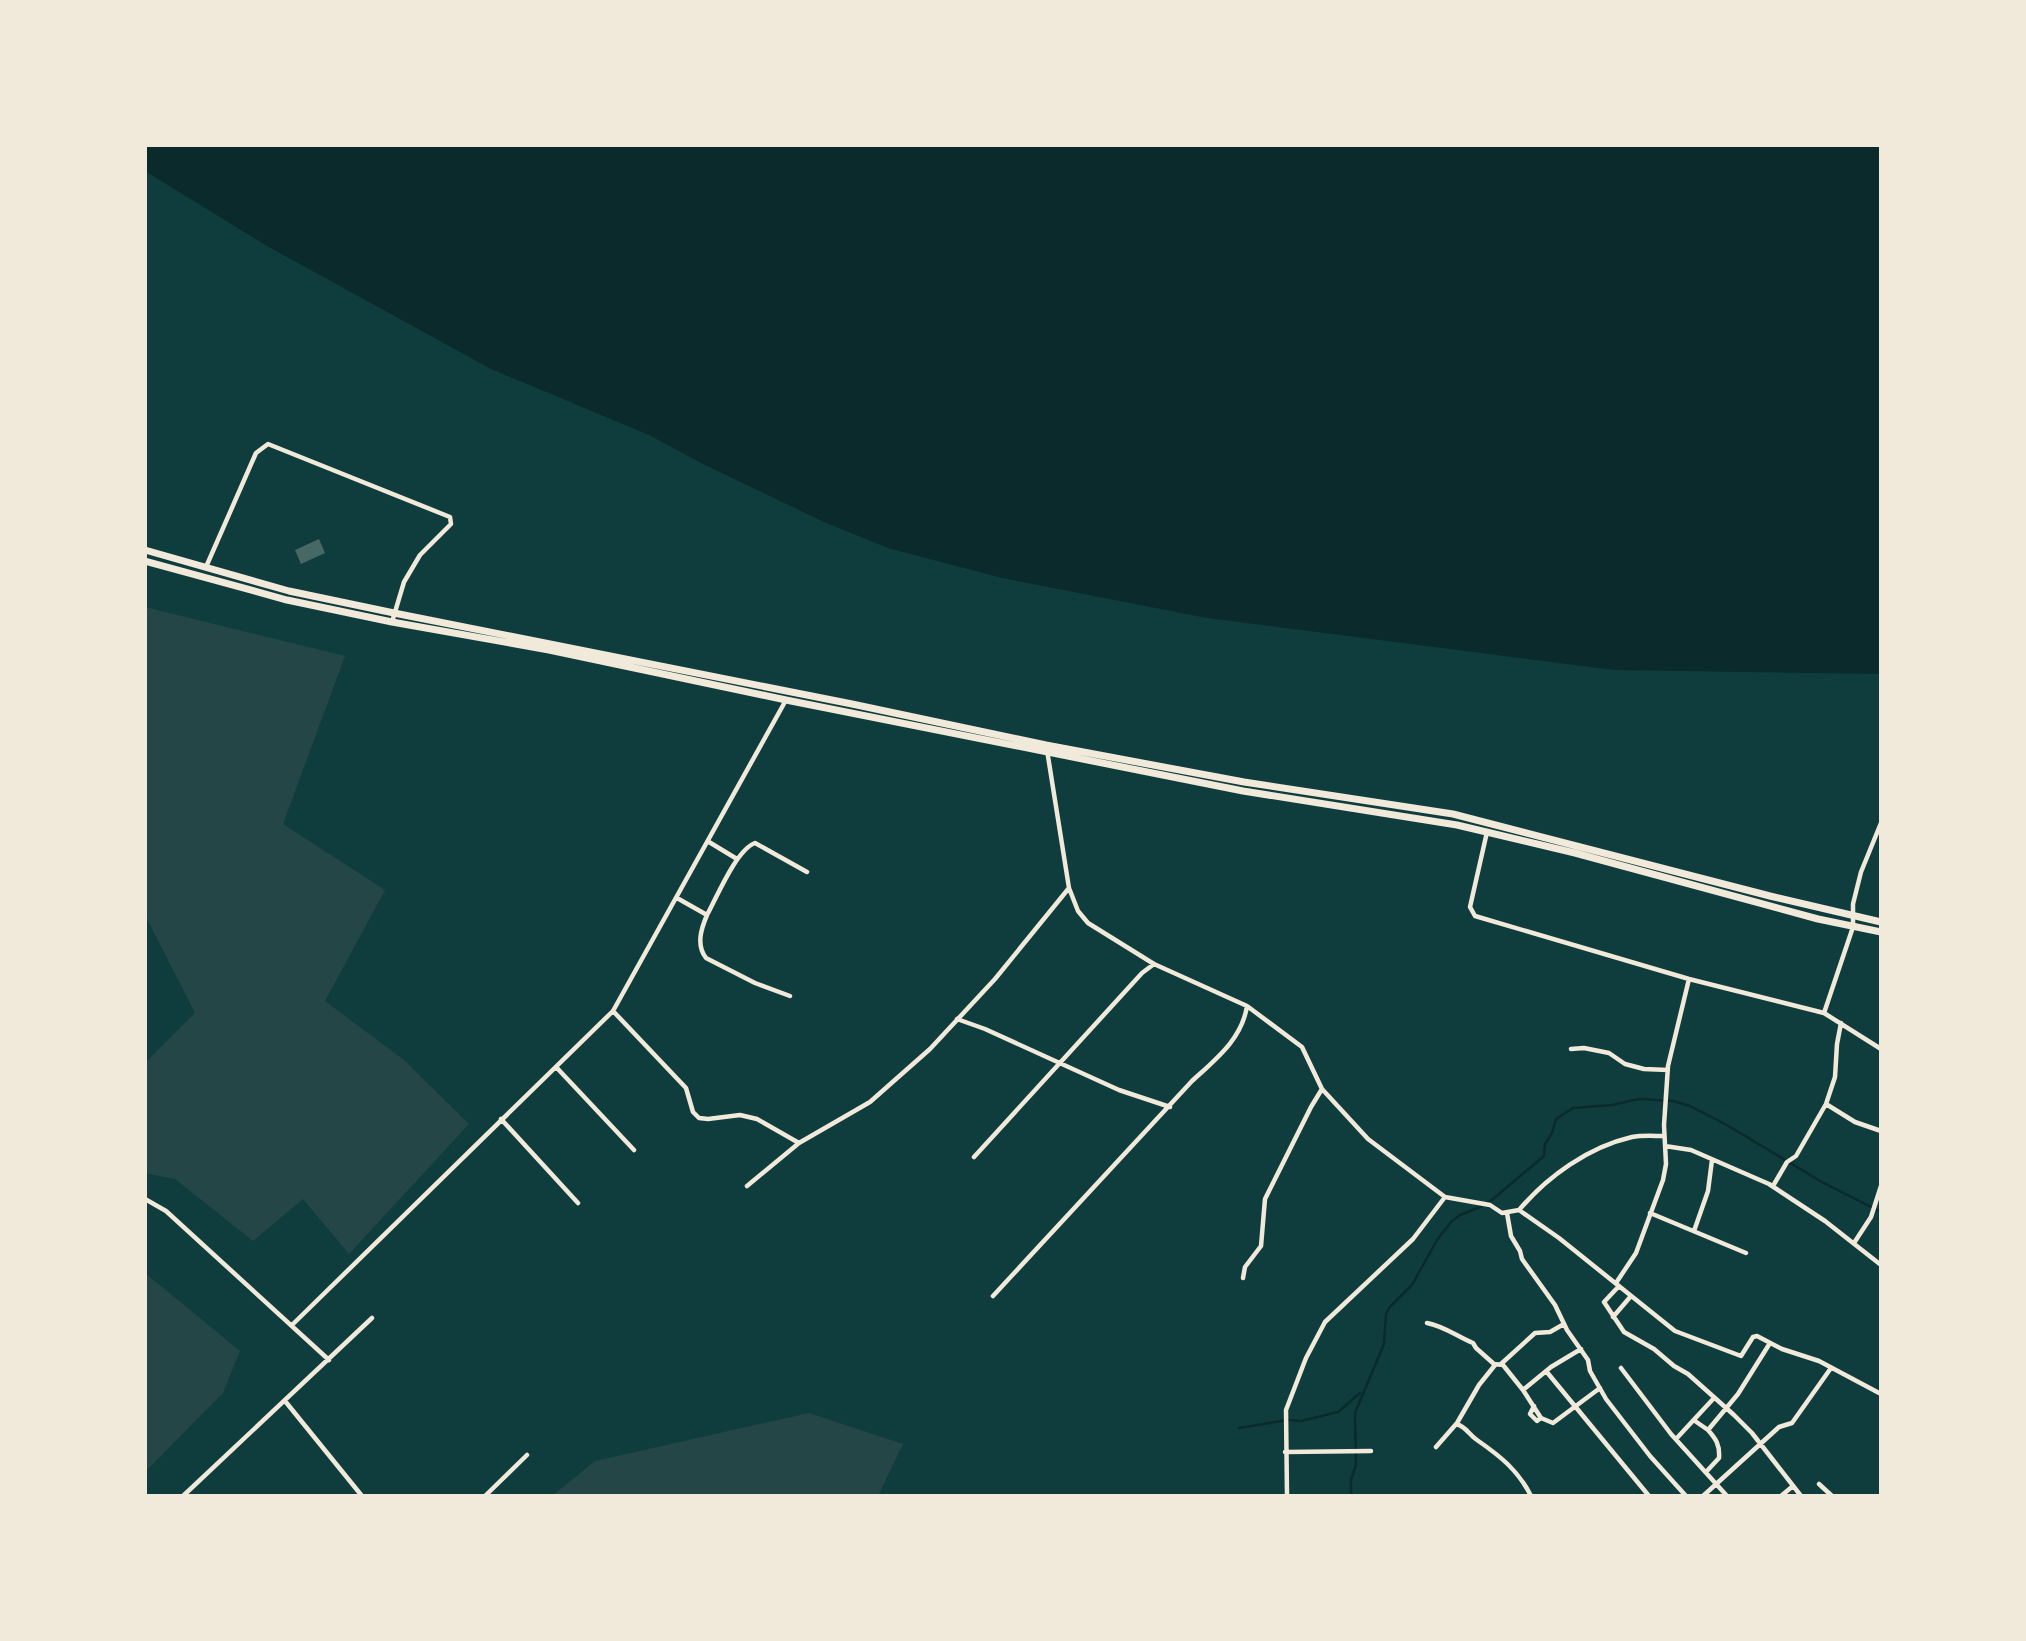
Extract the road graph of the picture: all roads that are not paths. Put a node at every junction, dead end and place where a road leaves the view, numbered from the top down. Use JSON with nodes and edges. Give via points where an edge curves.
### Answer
{"nodes":[{"id":1,"x":145,"y":550,"type":"edge"},
{"id":2,"x":145,"y":561,"type":"edge"},
{"id":3,"x":205,"y":567,"type":"junction"},
{"id":4,"x":394,"y":613,"type":"junction"},
{"id":5,"x":391,"y":622,"type":"junction"},
{"id":6,"x":786,"y":700,"type":"junction"},
{"id":7,"x":1046,"y":749,"type":"junction"},
{"id":8,"x":1881,"y":823,"type":"edge"},
{"id":9,"x":1487,"y":831,"type":"junction"},
{"id":10,"x":709,"y":842,"type":"junction"},
{"id":11,"x":737,"y":859,"type":"junction"},
{"id":12,"x":807,"y":872,"type":"dead end"},
{"id":13,"x":1069,"y":888,"type":"junction"},
{"id":14,"x":677,"y":898,"type":"junction"},
{"id":15,"x":707,"y":915,"type":"junction"},
{"id":16,"x":1854,"y":916,"type":"junction"},
{"id":17,"x":1881,"y":922,"type":"edge"},
{"id":18,"x":1853,"y":927,"type":"junction"},
{"id":19,"x":1881,"y":932,"type":"edge"},
{"id":20,"x":1154,"y":964,"type":"junction"},
{"id":21,"x":1689,"y":979,"type":"junction"},
{"id":22,"x":790,"y":996,"type":"dead end"},
{"id":23,"x":1247,"y":1006,"type":"junction"},
{"id":24,"x":613,"y":1011,"type":"junction"},
{"id":25,"x":1824,"y":1013,"type":"junction"},
{"id":26,"x":957,"y":1019,"type":"junction"},
{"id":27,"x":1841,"y":1023,"type":"junction"},
{"id":28,"x":1571,"y":1049,"type":"dead end"},
{"id":29,"x":1881,"y":1049,"type":"edge"},
{"id":30,"x":1060,"y":1062,"type":"junction"},
{"id":31,"x":557,"y":1068,"type":"junction"},
{"id":32,"x":1668,"y":1070,"type":"junction"},
{"id":33,"x":1322,"y":1089,"type":"junction"},
{"id":34,"x":1826,"y":1104,"type":"junction"},
{"id":35,"x":1170,"y":1107,"type":"junction"},
{"id":36,"x":501,"y":1119,"type":"junction"},
{"id":37,"x":1881,"y":1131,"type":"edge"},
{"id":38,"x":1664,"y":1136,"type":"junction"},
{"id":39,"x":799,"y":1143,"type":"junction"},
{"id":40,"x":1665,"y":1146,"type":"junction"},
{"id":41,"x":634,"y":1150,"type":"dead end"},
{"id":42,"x":974,"y":1157,"type":"dead end"},
{"id":43,"x":1712,"y":1160,"type":"junction"},
{"id":44,"x":747,"y":1186,"type":"dead end"},
{"id":45,"x":1773,"y":1186,"type":"junction"},
{"id":46,"x":1881,"y":1186,"type":"edge"},
{"id":47,"x":1445,"y":1197,"type":"junction"},
{"id":48,"x":145,"y":1199,"type":"edge"},
{"id":49,"x":578,"y":1203,"type":"dead end"},
{"id":50,"x":1518,"y":1210,"type":"junction"},
{"id":51,"x":1507,"y":1213,"type":"junction"},
{"id":52,"x":1650,"y":1213,"type":"junction"},
{"id":53,"x":1694,"y":1231,"type":"junction"},
{"id":54,"x":1854,"y":1243,"type":"junction"},
{"id":55,"x":1746,"y":1253,"type":"dead end"},
{"id":56,"x":1881,"y":1265,"type":"edge"},
{"id":57,"x":1243,"y":1278,"type":"dead end"},
{"id":58,"x":1617,"y":1285,"type":"junction"},
{"id":59,"x":993,"y":1296,"type":"dead end"},
{"id":60,"x":1631,"y":1296,"type":"junction"},
{"id":61,"x":1613,"y":1317,"type":"junction"},
{"id":62,"x":372,"y":1318,"type":"dead end"},
{"id":63,"x":1427,"y":1323,"type":"dead end"},
{"id":64,"x":1564,"y":1324,"type":"junction"},
{"id":65,"x":292,"y":1325,"type":"junction"},
{"id":66,"x":1770,"y":1343,"type":"junction"},
{"id":67,"x":1581,"y":1349,"type":"junction"},
{"id":68,"x":328,"y":1360,"type":"junction"},
{"id":69,"x":1498,"y":1365,"type":"junction"},
{"id":70,"x":1621,"y":1368,"type":"dead end"},
{"id":71,"x":1831,"y":1368,"type":"junction"},
{"id":72,"x":1546,"y":1371,"type":"junction"},
{"id":73,"x":1600,"y":1388,"type":"junction"},
{"id":74,"x":1523,"y":1390,"type":"junction"},
{"id":75,"x":1881,"y":1394,"type":"edge"},
{"id":76,"x":1714,"y":1398,"type":"junction"},
{"id":77,"x":285,"y":1401,"type":"junction"},
{"id":78,"x":1534,"y":1406,"type":"junction"},
{"id":79,"x":1574,"y":1407,"type":"junction"},
{"id":80,"x":1726,"y":1408,"type":"junction"},
{"id":81,"x":1541,"y":1418,"type":"junction"},
{"id":82,"x":1695,"y":1421,"type":"junction"},
{"id":83,"x":1456,"y":1424,"type":"junction"},
{"id":84,"x":1708,"y":1430,"type":"junction"},
{"id":85,"x":1676,"y":1439,"type":"junction"},
{"id":86,"x":1760,"y":1443,"type":"junction"},
{"id":87,"x":1436,"y":1447,"type":"dead end"},
{"id":88,"x":1285,"y":1451,"type":"junction"},
{"id":89,"x":1371,"y":1451,"type":"dead end"},
{"id":90,"x":527,"y":1455,"type":"dead end"},
{"id":91,"x":1706,"y":1472,"type":"junction"},
{"id":92,"x":1717,"y":1484,"type":"junction"},
{"id":93,"x":1819,"y":1484,"type":"dead end"},
{"id":94,"x":1793,"y":1486,"type":"junction"},
{"id":95,"x":360,"y":1495,"type":"edge"},
{"id":96,"x":183,"y":1496,"type":"edge"},
{"id":97,"x":485,"y":1496,"type":"edge"},
{"id":98,"x":1287,"y":1496,"type":"edge"},
{"id":99,"x":1531,"y":1496,"type":"edge"},
{"id":100,"x":1649,"y":1496,"type":"edge"},
{"id":101,"x":1686,"y":1496,"type":"edge"},
{"id":102,"x":1703,"y":1496,"type":"edge"},
{"id":103,"x":1727,"y":1496,"type":"edge"},
{"id":104,"x":1781,"y":1496,"type":"edge"},
{"id":105,"x":1801,"y":1496,"type":"edge"},
{"id":106,"x":1832,"y":1496,"type":"edge"}],
"edges":[{"from":1,"to":3,"type":"main road"},
{"from":2,"to":5,"type":"main road","via":[[287,600]]},
{"from":3,"to":4,"type":"main road"},
{"from":3,"to":4,"type":"street","via":[[256,453],[268,444],[450,517],[451,524],[420,555],[404,582]]},
{"from":4,"to":5,"type":"street"},
{"from":4,"to":7,"type":"main road","via":[[852,704]]},
{"from":5,"to":6,"type":"main road"},
{"from":6,"to":7,"type":"main road"},
{"from":6,"to":10,"type":"street"},
{"from":7,"to":9,"type":"main road","via":[[1243,791]]},
{"from":7,"to":13,"type":"street"},
{"from":7,"to":16,"type":"main road","via":[[1453,814]]},
{"from":8,"to":16,"type":"street","via":[[1861,872]]},
{"from":9,"to":18,"type":"main road"},
{"from":9,"to":21,"type":"street","via":[[1470,907],[1475,916]]},
{"from":10,"to":11,"type":"street"},
{"from":10,"to":14,"type":"street"},
{"from":11,"to":12,"type":"street","via":[[754,843]]},
{"from":11,"to":15,"type":"street"},
{"from":13,"to":20,"type":"street","via":[[1088,923]]},
{"from":13,"to":26,"type":"street"},
{"from":14,"to":15,"type":"street"},
{"from":14,"to":24,"type":"street"},
{"from":15,"to":22,"type":"street","via":[[700,943],[706,958]]},
{"from":16,"to":17,"type":"main road"},
{"from":16,"to":18,"type":"street"},
{"from":18,"to":19,"type":"main road"},
{"from":18,"to":25,"type":"street"},
{"from":20,"to":23,"type":"street"},
{"from":20,"to":30,"type":"street"},
{"from":21,"to":25,"type":"street"},
{"from":21,"to":32,"type":"street"},
{"from":23,"to":33,"type":"street","via":[[1302,1047]]},
{"from":23,"to":35,"type":"street","via":[[1245,1021],[1225,1051]]},
{"from":24,"to":31,"type":"street"},
{"from":24,"to":39,"type":"street","via":[[686,1088],[692,1112],[699,1118],[740,1115],[757,1119]]},
{"from":25,"to":27,"type":"street"},
{"from":26,"to":30,"type":"street"},
{"from":26,"to":39,"type":"street","via":[[870,1102]]},
{"from":27,"to":29,"type":"street"},
{"from":27,"to":34,"type":"street","via":[[1835,1077]]},
{"from":28,"to":32,"type":"street","via":[[1613,1055],[1644,1069]]},
{"from":30,"to":35,"type":"street","via":[[1119,1090]]},
{"from":30,"to":42,"type":"street"},
{"from":31,"to":36,"type":"street"},
{"from":31,"to":41,"type":"street"},
{"from":32,"to":38,"type":"street"},
{"from":33,"to":47,"type":"street","via":[[1368,1139]]},
{"from":33,"to":57,"type":"street","via":[[1265,1199],[1261,1246],[1245,1267]]},
{"from":34,"to":37,"type":"street"},
{"from":34,"to":45,"type":"street"},
{"from":35,"to":59,"type":"street"},
{"from":36,"to":49,"type":"street"},
{"from":36,"to":65,"type":"street"},
{"from":38,"to":40,"type":"street"},
{"from":38,"to":50,"type":"street","via":[[1633,1137],[1589,1154],[1542,1186]]},
{"from":39,"to":44,"type":"street"},
{"from":40,"to":43,"type":"street"},
{"from":40,"to":52,"type":"street","via":[[1663,1180]]},
{"from":43,"to":45,"type":"street"},
{"from":43,"to":53,"type":"street","via":[[1708,1191]]},
{"from":45,"to":54,"type":"street"},
{"from":46,"to":54,"type":"street"},
{"from":47,"to":51,"type":"street"},
{"from":47,"to":88,"type":"street","via":[[1413,1239],[1325,1322],[1286,1410]]},
{"from":48,"to":65,"type":"street","via":[[166,1210]]},
{"from":50,"to":51,"type":"street"},
{"from":50,"to":58,"type":"street"},
{"from":51,"to":64,"type":"street","via":[[1522,1259]]},
{"from":52,"to":53,"type":"street"},
{"from":52,"to":58,"type":"street","via":[[1636,1253]]},
{"from":53,"to":55,"type":"street"},
{"from":54,"to":56,"type":"street"},
{"from":58,"to":60,"type":"street"},
{"from":58,"to":61,"type":"street","via":[[1604,1302]]},
{"from":60,"to":61,"type":"street"},
{"from":60,"to":66,"type":"street","via":[[1675,1331],[1728,1352],[1741,1356],[1755,1336]]},
{"from":61,"to":76,"type":"street","via":[[1624,1332],[1654,1349]]},
{"from":62,"to":68,"type":"street"},
{"from":63,"to":69,"type":"street","via":[[1473,1343]]},
{"from":64,"to":67,"type":"street"},
{"from":64,"to":69,"type":"street","via":[[1535,1333]]},
{"from":65,"to":68,"type":"street"},
{"from":66,"to":71,"type":"street"},
{"from":66,"to":80,"type":"street"},
{"from":67,"to":72,"type":"street"},
{"from":67,"to":73,"type":"street"},
{"from":68,"to":77,"type":"street"},
{"from":69,"to":74,"type":"street"},
{"from":69,"to":83,"type":"street","via":[[1481,1382]]},
{"from":70,"to":85,"type":"street"},
{"from":71,"to":75,"type":"street"},
{"from":71,"to":86,"type":"street","via":[[1792,1423]]},
{"from":72,"to":74,"type":"street"},
{"from":72,"to":79,"type":"street"},
{"from":73,"to":79,"type":"street"},
{"from":73,"to":101,"type":"street","via":[[1650,1457]]},
{"from":74,"to":78,"type":"street"},
{"from":76,"to":80,"type":"street"},
{"from":76,"to":82,"type":"street"},
{"from":77,"to":95,"type":"street"},
{"from":77,"to":96,"type":"street"},
{"from":78,"to":81,"type":"street"},
{"from":78,"to":81,"type":"street","via":[[1532,1417]]},
{"from":79,"to":81,"type":"street","via":[[1553,1423]]},
{"from":79,"to":100,"type":"street"},
{"from":80,"to":84,"type":"street"},
{"from":80,"to":86,"type":"street"},
{"from":82,"to":84,"type":"street"},
{"from":82,"to":85,"type":"street"},
{"from":83,"to":87,"type":"street"},
{"from":83,"to":99,"type":"street","via":[[1517,1471]]},
{"from":84,"to":91,"type":"street","via":[[1720,1448],[1719,1458]]},
{"from":85,"to":91,"type":"street"},
{"from":86,"to":92,"type":"street"},
{"from":86,"to":94,"type":"street"},
{"from":88,"to":89,"type":"street"},
{"from":88,"to":98,"type":"street"},
{"from":90,"to":97,"type":"street"},
{"from":91,"to":92,"type":"street"},
{"from":92,"to":102,"type":"street"},
{"from":92,"to":103,"type":"street"},
{"from":93,"to":106,"type":"street"},
{"from":94,"to":104,"type":"street"},
{"from":94,"to":105,"type":"street"}]}
